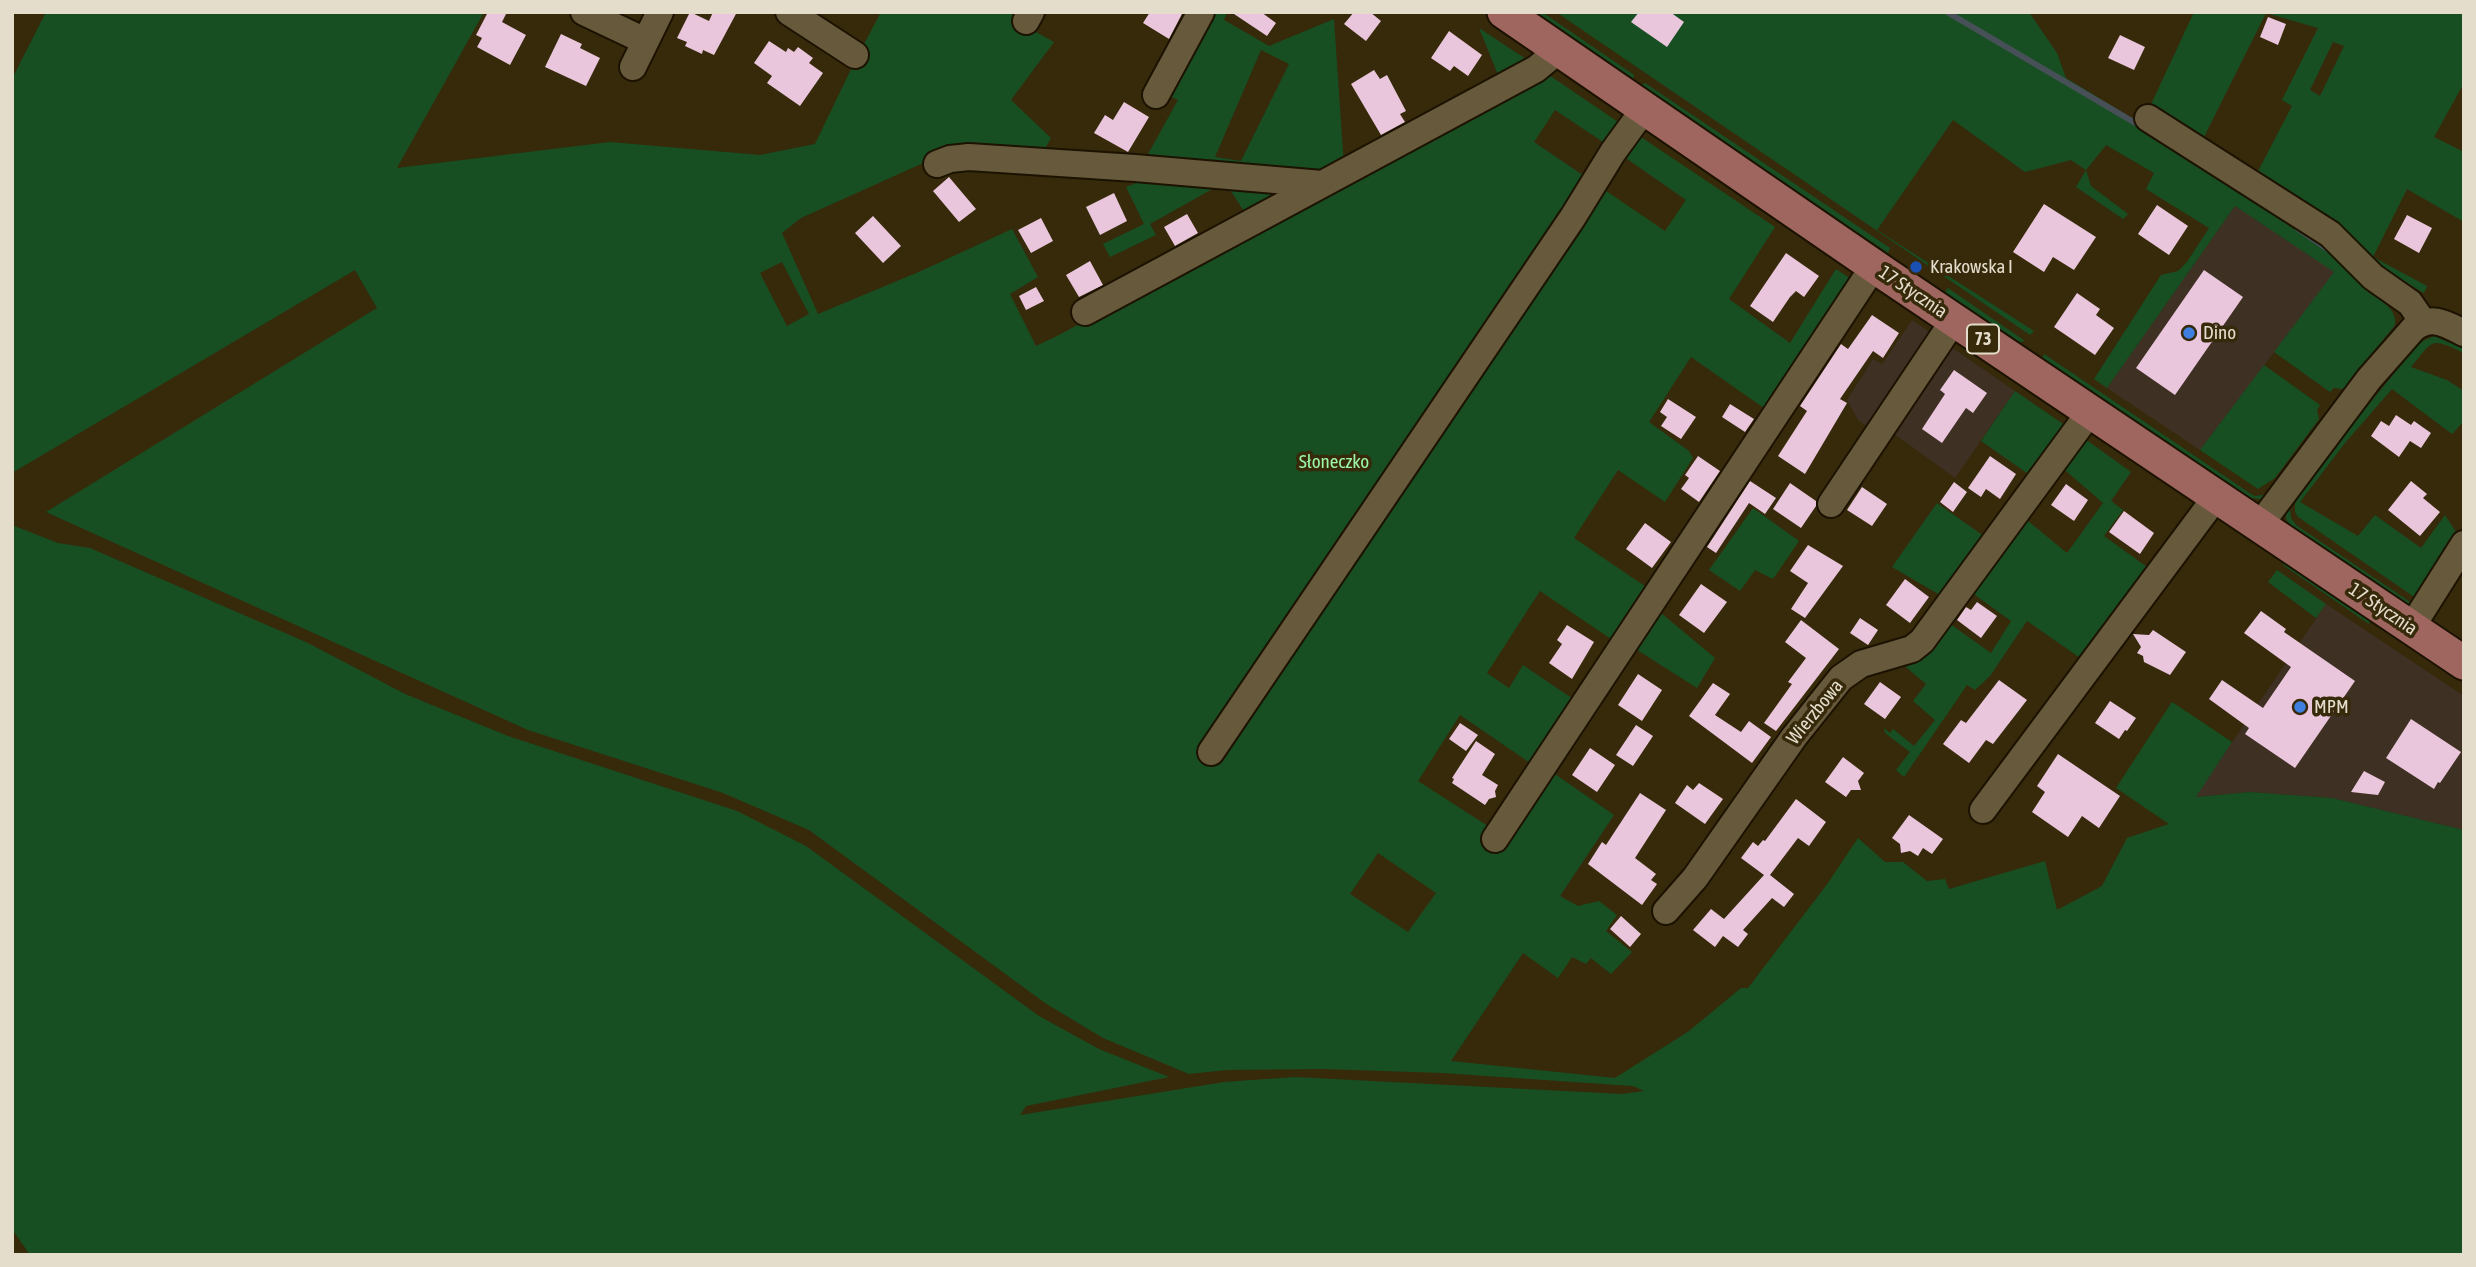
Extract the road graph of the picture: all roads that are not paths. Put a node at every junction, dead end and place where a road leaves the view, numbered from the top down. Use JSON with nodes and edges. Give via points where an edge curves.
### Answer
{"nodes":[{"id":1,"x":584,"y":12,"type":"edge"},
{"id":2,"x":660,"y":12,"type":"edge"},
{"id":3,"x":789,"y":12,"type":"edge"},
{"id":4,"x":1201,"y":12,"type":"edge"},
{"id":5,"x":1504,"y":12,"type":"edge"},
{"id":6,"x":645,"y":41,"type":"junction"},
{"id":7,"x":1559,"y":50,"type":"junction"},
{"id":8,"x":855,"y":55,"type":"dead end"},
{"id":9,"x":633,"y":67,"type":"dead end"},
{"id":10,"x":1156,"y":95,"type":"dead end"},
{"id":11,"x":1645,"y":108,"type":"junction"},
{"id":12,"x":2148,"y":118,"type":"dead end"},
{"id":13,"x":937,"y":164,"type":"dead end"},
{"id":14,"x":1322,"y":184,"type":"junction"},
{"id":15,"x":1874,"y":266,"type":"junction"},
{"id":16,"x":1085,"y":312,"type":"dead end"},
{"id":17,"x":1954,"y":320,"type":"junction"},
{"id":18,"x":2423,"y":322,"type":"junction"},
{"id":19,"x":2463,"y":331,"type":"edge"},
{"id":20,"x":2091,"y":412,"type":"junction"},
{"id":21,"x":2216,"y":497,"type":"junction"},
{"id":22,"x":1831,"y":504,"type":"dead end"},
{"id":23,"x":2259,"y":526,"type":"junction"},
{"id":24,"x":2464,"y":544,"type":"edge"},
{"id":25,"x":2411,"y":628,"type":"junction"},
{"id":26,"x":2464,"y":663,"type":"edge"},
{"id":27,"x":1211,"y":752,"type":"dead end"},
{"id":28,"x":1983,"y":810,"type":"dead end"},
{"id":29,"x":1495,"y":839,"type":"dead end"},
{"id":30,"x":1665,"y":911,"type":"dead end"}],
"edges":[{"from":1,"to":6,"type":"street"},
{"from":2,"to":6,"type":"street"},
{"from":3,"to":8,"type":"street"},
{"from":4,"to":10,"type":"street"},
{"from":5,"to":7,"type":"main road","name":"17 Stycznia","number":"73"},
{"from":6,"to":9,"type":"street"},
{"from":7,"to":11,"type":"main road","name":"17 Stycznia","number":"73"},
{"from":7,"to":14,"type":"street","via":[[1536,69]]},
{"from":11,"to":15,"type":"main road","name":"17 Stycznia","number":"73"},
{"from":11,"to":27,"type":"street"},
{"from":12,"to":18,"type":"street","via":[[2330,234],[2373,277],[2410,303]]},
{"from":13,"to":14,"type":"street","via":[[969,157]]},
{"from":14,"to":16,"type":"street"},
{"from":15,"to":17,"type":"main road","name":"17 Stycznia","number":"73"},
{"from":15,"to":29,"type":"street"},
{"from":17,"to":20,"type":"main road","name":"17 Stycznia","number":"73"},
{"from":17,"to":22,"type":"street"},
{"from":18,"to":19,"type":"street","via":[[2436,320]]},
{"from":18,"to":23,"type":"street","via":[[2369,379]]},
{"from":20,"to":21,"type":"main road","name":"17 Stycznia","number":"73"},
{"from":20,"to":30,"type":"street","name":"Wierzbowa","via":[[1922,641],[1912,649],[1861,664],[1841,678],[1695,878]]},
{"from":21,"to":23,"type":"main road","name":"17 Stycznia","number":"73"},
{"from":21,"to":28,"type":"street"},
{"from":23,"to":25,"type":"main road","name":"17 Stycznia","number":"73"},
{"from":24,"to":25,"type":"street"},
{"from":25,"to":26,"type":"main road","name":"17 Stycznia","number":"73"}]}
